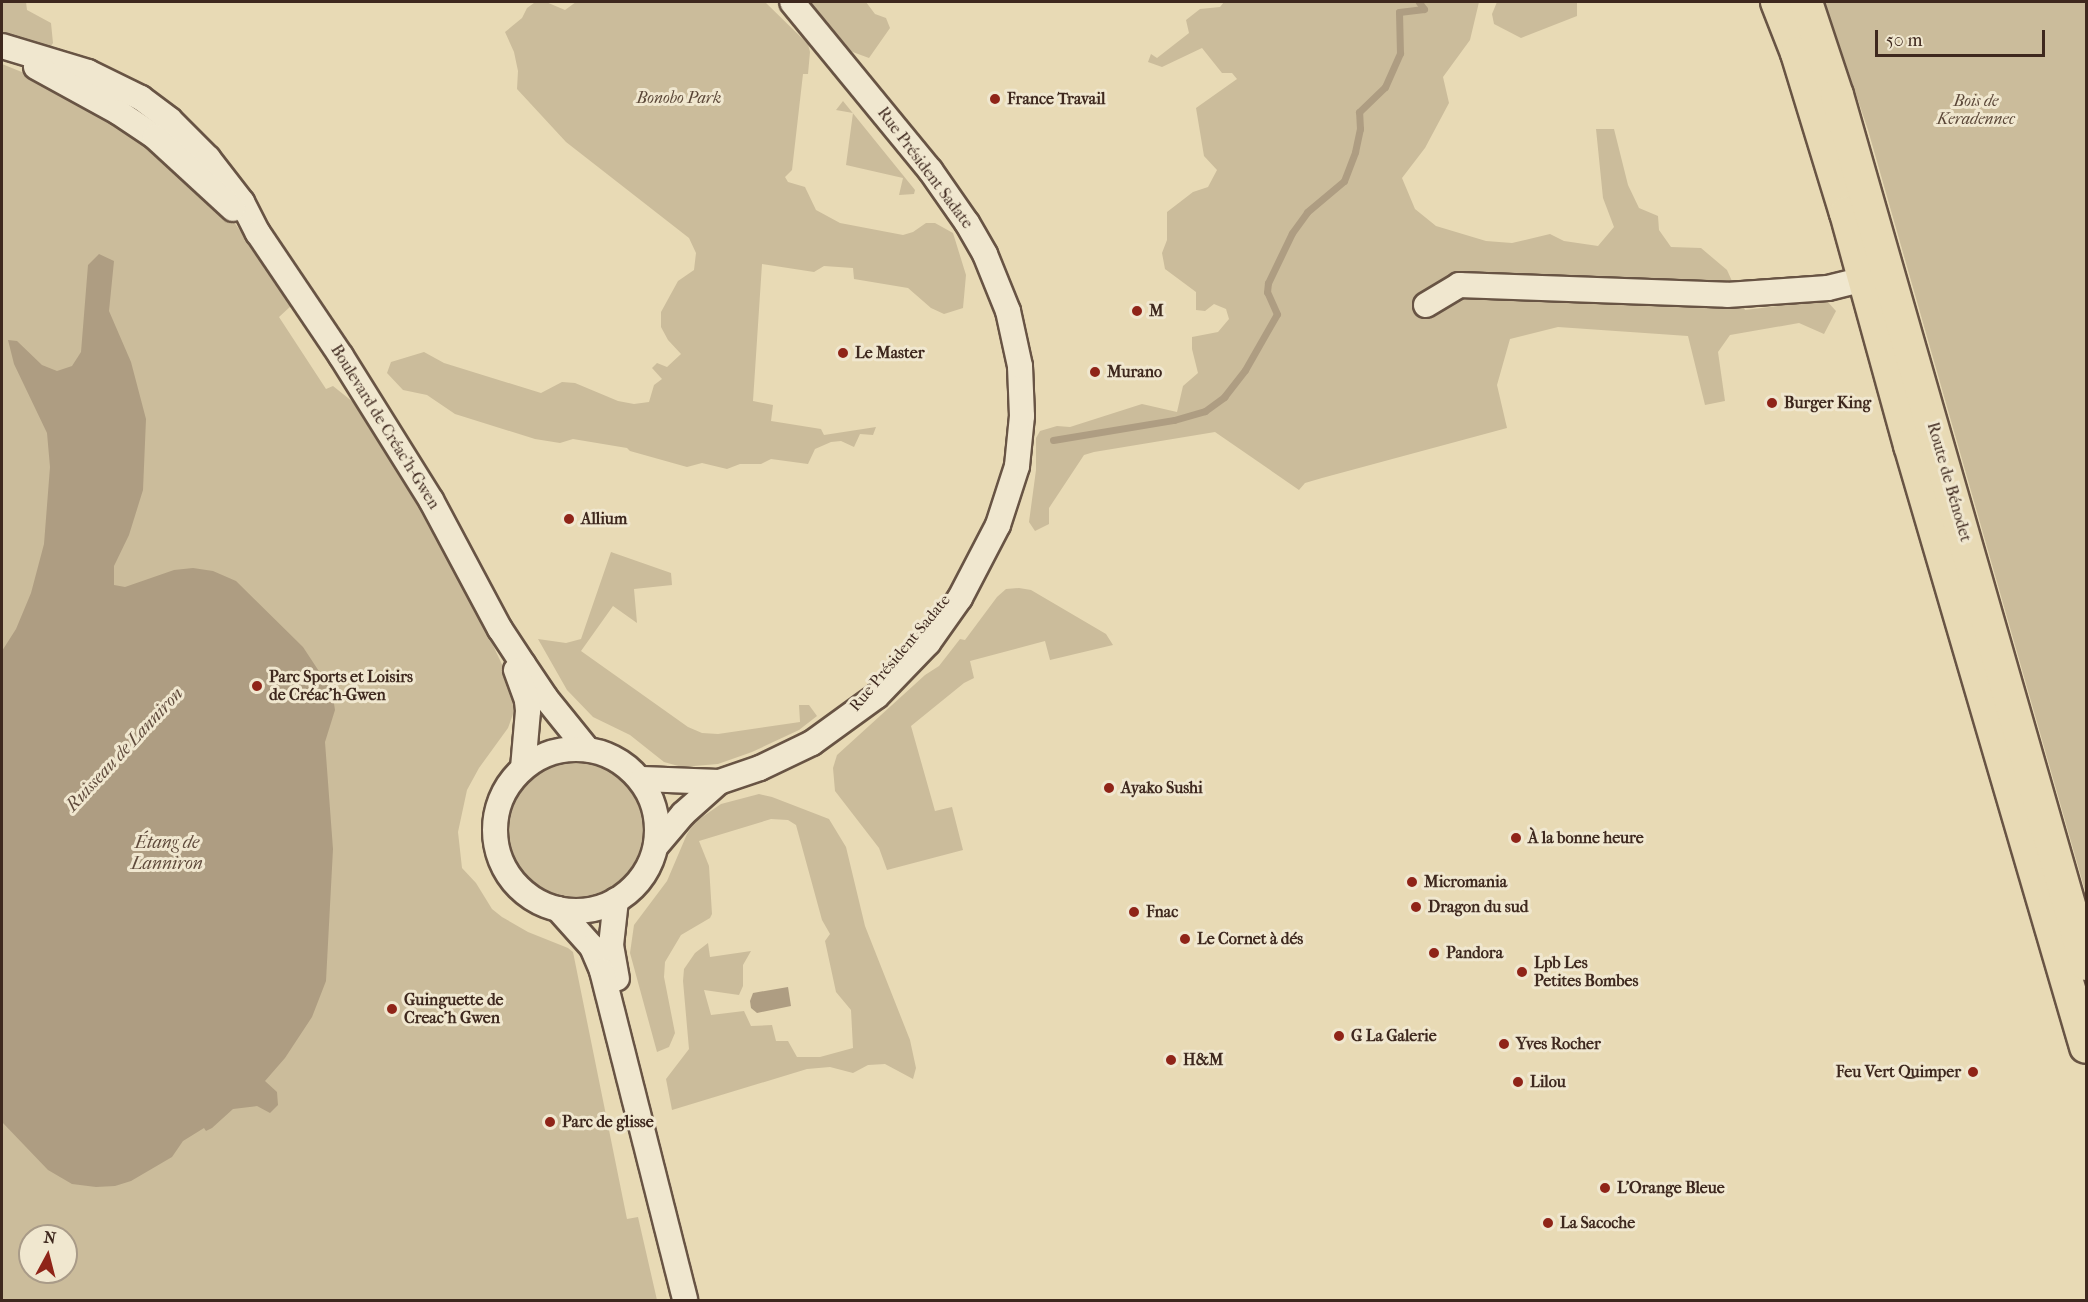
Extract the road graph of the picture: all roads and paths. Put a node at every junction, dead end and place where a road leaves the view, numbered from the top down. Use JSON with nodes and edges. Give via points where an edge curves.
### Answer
{"nodes":[{"id":1,"x":792,"y":2,"type":"edge"},
{"id":2,"x":1777,"y":2,"type":"edge"},
{"id":3,"x":1806,"y":2,"type":"edge"},
{"id":4,"x":2,"y":48,"type":"edge"},
{"id":5,"x":134,"y":74,"type":"dead end"},
{"id":6,"x":81,"y":91,"type":"junction"},
{"id":7,"x":141,"y":98,"type":"junction"},
{"id":8,"x":175,"y":102,"type":"dead end"},
{"id":9,"x":155,"y":137,"type":"junction"},
{"id":10,"x":258,"y":232,"type":"junction"},
{"id":11,"x":1864,"y":279,"type":"junction"},
{"id":12,"x":1426,"y":305,"type":"dead end"},
{"id":13,"x":500,"y":629,"type":"junction"},
{"id":14,"x":587,"y":749,"type":"junction"},
{"id":15,"x":523,"y":768,"type":"junction"},
{"id":16,"x":642,"y":779,"type":"junction"},
{"id":17,"x":719,"y":782,"type":"junction"},
{"id":18,"x":656,"y":846,"type":"junction"},
{"id":19,"x":616,"y":900,"type":"junction"},
{"id":20,"x":558,"y":909,"type":"junction"},
{"id":21,"x":2086,"y":964,"type":"edge"},
{"id":22,"x":2086,"y":1047,"type":"edge"},
{"id":23,"x":685,"y":1300,"type":"edge"},
{"id":24,"x":699,"y":1300,"type":"edge"}],
"edges":[{"from":1,"to":17,"type":"street","name":"Rue Président Sadate","via":[[953,201],[985,254],[1008,311],[1021,373],[1019,452],[1008,500],[955,606],[928,643],[886,688],[825,734],[760,768]]},
{"from":2,"to":11,"type":"main road","name":"Route de Bénodet","via":[[1800,64]]},
{"from":3,"to":21,"type":"main road","name":"Route de Bénodet","via":[[1837,95]]},
{"from":4,"to":6,"type":"street","name":"Boulevard de Créac'h-Gwen"},
{"from":4,"to":7,"type":"street","name":"Boulevard de Créac'h-Gwen","via":[[88,72]]},
{"from":5,"to":7,"type":"street"},
{"from":6,"to":7,"type":"street"},
{"from":6,"to":9,"type":"street","name":"Boulevard de Créac'h-Gwen"},
{"from":7,"to":8,"type":"street"},
{"from":7,"to":9,"type":"street"},
{"from":7,"to":10,"type":"street","name":"Boulevard de Créac'h-Gwen","via":[[208,158],[242,202]]},
{"from":9,"to":10,"type":"street","name":"Boulevard de Créac'h-Gwen"},
{"from":10,"to":13,"type":"street","name":"Boulevard de Créac'h-Gwen","via":[[431,500]]},
{"from":11,"to":12,"type":"street","via":[[1828,288],[1727,296],[1459,285]]},
{"from":11,"to":22,"type":"main road","name":"Route de Bénodet"},
{"from":13,"to":14,"type":"street","name":"Boulevard de Créac'h-Gwen","via":[[545,697]]},
{"from":13,"to":15,"type":"street","name":"Boulevard de Créac'h-Gwen","via":[[527,701],[529,726]]},
{"from":14,"to":15,"type":"street","via":[[561,750],[541,756]]},
{"from":14,"to":16,"type":"street","via":[[616,759]]},
{"from":15,"to":20,"type":"street","via":[[511,780],[496,811],[496,846],[503,867],[518,886],[534,899]]},
{"from":16,"to":17,"type":"street"},
{"from":16,"to":18,"type":"street","via":[[655,811]]},
{"from":17,"to":18,"type":"street","via":[[683,814]]},
{"from":18,"to":19,"type":"street","via":[[640,880]]},
{"from":19,"to":20,"type":"street","via":[[588,910]]},
{"from":19,"to":24,"type":"street","via":[[610,938],[615,972]]},
{"from":20,"to":23,"type":"street","via":[[592,947],[602,971]]}]}
